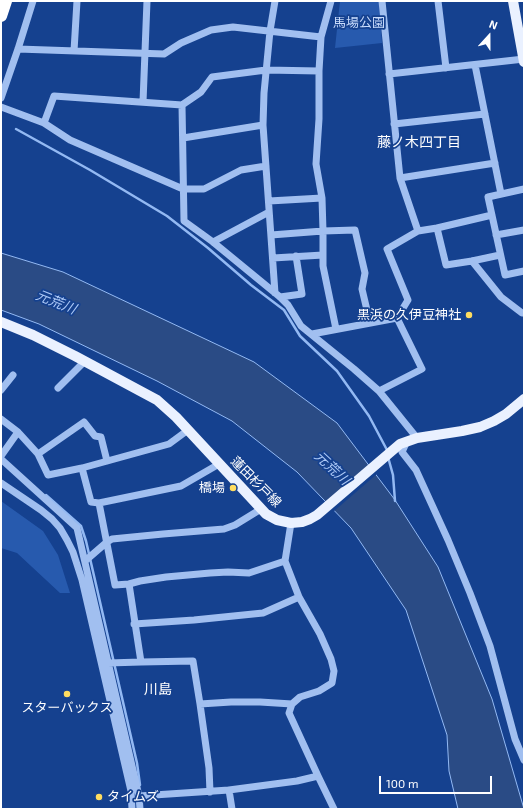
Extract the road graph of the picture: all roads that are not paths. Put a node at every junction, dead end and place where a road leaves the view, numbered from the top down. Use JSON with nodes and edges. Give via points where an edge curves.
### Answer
{"nodes":[{"id":1,"x":6,"y":1,"type":"edge"},
{"id":2,"x":32,"y":1,"type":"edge"},
{"id":3,"x":77,"y":1,"type":"edge"},
{"id":4,"x":147,"y":1,"type":"edge"},
{"id":5,"x":275,"y":1,"type":"edge"},
{"id":6,"x":332,"y":1,"type":"edge"},
{"id":7,"x":382,"y":1,"type":"edge"},
{"id":8,"x":438,"y":1,"type":"edge"},
{"id":9,"x":513,"y":1,"type":"edge"},
{"id":10,"x":1,"y":16,"type":"edge"},
{"id":11,"x":270,"y":32,"type":"junction"},
{"id":12,"x":321,"y":37,"type":"junction"},
{"id":13,"x":18,"y":49,"type":"junction"},
{"id":14,"x":74,"y":52,"type":"junction"},
{"id":15,"x":144,"y":54,"type":"junction"},
{"id":16,"x":524,"y":61,"type":"edge"},
{"id":17,"x":475,"y":65,"type":"junction"},
{"id":18,"x":446,"y":68,"type":"junction"},
{"id":19,"x":266,"y":70,"type":"junction"},
{"id":20,"x":319,"y":71,"type":"junction"},
{"id":21,"x":389,"y":74,"type":"junction"},
{"id":22,"x":1,"y":98,"type":"edge"},
{"id":23,"x":143,"y":102,"type":"junction"},
{"id":24,"x":182,"y":105,"type":"junction"},
{"id":25,"x":1,"y":108,"type":"edge"},
{"id":26,"x":485,"y":114,"type":"junction"},
{"id":27,"x":44,"y":123,"type":"junction"},
{"id":28,"x":394,"y":124,"type":"junction"},
{"id":29,"x":263,"y":125,"type":"junction"},
{"id":30,"x":183,"y":138,"type":"junction"},
{"id":31,"x":495,"y":163,"type":"junction"},
{"id":32,"x":266,"y":166,"type":"junction"},
{"id":33,"x":400,"y":178,"type":"junction"},
{"id":34,"x":183,"y":189,"type":"junction"},
{"id":35,"x":524,"y":189,"type":"edge"},
{"id":36,"x":501,"y":194,"type":"junction"},
{"id":37,"x":322,"y":198,"type":"junction"},
{"id":38,"x":269,"y":201,"type":"junction"},
{"id":39,"x":269,"y":212,"type":"junction"},
{"id":40,"x":492,"y":215,"type":"junction"},
{"id":41,"x":437,"y":228,"type":"junction"},
{"id":42,"x":524,"y":230,"type":"edge"},
{"id":43,"x":323,"y":231,"type":"junction"},
{"id":44,"x":418,"y":231,"type":"junction"},
{"id":45,"x":271,"y":235,"type":"junction"},
{"id":46,"x":496,"y":235,"type":"junction"},
{"id":47,"x":213,"y":242,"type":"junction"},
{"id":48,"x":323,"y":255,"type":"junction"},
{"id":49,"x":500,"y":255,"type":"junction"},
{"id":50,"x":296,"y":256,"type":"junction"},
{"id":51,"x":273,"y":258,"type":"junction"},
{"id":52,"x":472,"y":261,"type":"junction"},
{"id":53,"x":524,"y":271,"type":"edge"},
{"id":54,"x":278,"y":295,"type":"junction"},
{"id":55,"x":524,"y":313,"type":"edge"},
{"id":56,"x":397,"y":318,"type":"junction"},
{"id":57,"x":1,"y":322,"type":"edge"},
{"id":58,"x":370,"y":323,"type":"junction"},
{"id":59,"x":336,"y":330,"type":"junction"},
{"id":60,"x":312,"y":334,"type":"junction"},
{"id":61,"x":85,"y":362,"type":"junction"},
{"id":62,"x":13,"y":375,"type":"dead end"},
{"id":63,"x":58,"y":388,"type":"dead end"},
{"id":64,"x":1,"y":390,"type":"edge"},
{"id":65,"x":379,"y":391,"type":"junction"},
{"id":66,"x":524,"y":399,"type":"edge"},
{"id":67,"x":1,"y":419,"type":"edge"},
{"id":68,"x":188,"y":430,"type":"junction"},
{"id":69,"x":18,"y":432,"type":"junction"},
{"id":70,"x":412,"y":440,"type":"junction"},
{"id":71,"x":38,"y":454,"type":"junction"},
{"id":72,"x":1,"y":456,"type":"edge"},
{"id":73,"x":1,"y":459,"type":"edge"},
{"id":74,"x":107,"y":461,"type":"junction"},
{"id":75,"x":219,"y":464,"type":"junction"},
{"id":76,"x":82,"y":468,"type":"junction"},
{"id":77,"x":1,"y":483,"type":"edge"},
{"id":78,"x":99,"y":503,"type":"junction"},
{"id":79,"x":261,"y":509,"type":"junction"},
{"id":80,"x":291,"y":523,"type":"junction"},
{"id":81,"x":107,"y":542,"type":"junction"},
{"id":82,"x":86,"y":561,"type":"junction"},
{"id":83,"x":285,"y":561,"type":"junction"},
{"id":84,"x":129,"y":584,"type":"junction"},
{"id":85,"x":299,"y":597,"type":"junction"},
{"id":86,"x":134,"y":624,"type":"junction"},
{"id":87,"x":108,"y":662,"type":"junction"},
{"id":88,"x":141,"y":662,"type":"junction"},
{"id":89,"x":200,"y":704,"type":"junction"},
{"id":90,"x":292,"y":704,"type":"junction"},
{"id":91,"x":524,"y":760,"type":"edge"},
{"id":92,"x":318,"y":776,"type":"junction"},
{"id":93,"x":229,"y":790,"type":"junction"},
{"id":94,"x":210,"y":792,"type":"junction"},
{"id":95,"x":140,"y":796,"type":"junction"},
{"id":96,"x":132,"y":809,"type":"edge"},
{"id":97,"x":140,"y":809,"type":"edge"},
{"id":98,"x":232,"y":809,"type":"edge"},
{"id":99,"x":334,"y":809,"type":"edge"}],
"edges":[{"from":1,"to":10,"type":"highway"},
{"from":2,"to":13,"type":"street"},
{"from":3,"to":14,"type":"street"},
{"from":4,"to":15,"type":"street"},
{"from":5,"to":11,"type":"street"},
{"from":6,"to":12,"type":"street"},
{"from":7,"to":21,"type":"street"},
{"from":8,"to":18,"type":"street"},
{"from":9,"to":16,"type":"main road"},
{"from":11,"to":12,"type":"street"},
{"from":11,"to":15,"type":"street","via":[[233,27],[211,30],[181,43],[164,54]]},
{"from":11,"to":19,"type":"street"},
{"from":12,"to":20,"type":"street"},
{"from":13,"to":14,"type":"street"},
{"from":13,"to":22,"type":"street"},
{"from":14,"to":15,"type":"street"},
{"from":15,"to":23,"type":"street"},
{"from":16,"to":17,"type":"street"},
{"from":17,"to":18,"type":"street"},
{"from":17,"to":26,"type":"street"},
{"from":18,"to":21,"type":"street"},
{"from":19,"to":20,"type":"street"},
{"from":19,"to":24,"type":"street","via":[[212,77],[202,92]]},
{"from":19,"to":29,"type":"street"},
{"from":20,"to":37,"type":"street","via":[[316,164]]},
{"from":21,"to":28,"type":"street"},
{"from":23,"to":24,"type":"street"},
{"from":23,"to":27,"type":"street","via":[[54,96]]},
{"from":24,"to":30,"type":"street"},
{"from":25,"to":27,"type":"street"},
{"from":26,"to":28,"type":"street"},
{"from":26,"to":31,"type":"street"},
{"from":27,"to":34,"type":"street","via":[[70,140]]},
{"from":28,"to":33,"type":"street"},
{"from":29,"to":30,"type":"street"},
{"from":29,"to":32,"type":"street"},
{"from":30,"to":34,"type":"street"},
{"from":31,"to":33,"type":"street"},
{"from":31,"to":36,"type":"street"},
{"from":32,"to":34,"type":"street","via":[[242,170],[204,189]]},
{"from":32,"to":38,"type":"street"},
{"from":33,"to":44,"type":"street"},
{"from":34,"to":47,"type":"street","via":[[184,221]]},
{"from":35,"to":36,"type":"street"},
{"from":36,"to":40,"type":"street","via":[[488,197]]},
{"from":37,"to":38,"type":"street"},
{"from":37,"to":43,"type":"street"},
{"from":38,"to":39,"type":"street"},
{"from":39,"to":45,"type":"street"},
{"from":39,"to":47,"type":"street"},
{"from":40,"to":41,"type":"street"},
{"from":40,"to":46,"type":"street"},
{"from":41,"to":44,"type":"street"},
{"from":41,"to":52,"type":"street","via":[[446,265]]},
{"from":42,"to":46,"type":"street"},
{"from":43,"to":45,"type":"street"},
{"from":43,"to":48,"type":"street"},
{"from":43,"to":58,"type":"street","via":[[355,230],[365,273],[362,289]]},
{"from":44,"to":56,"type":"street","via":[[387,249],[408,300]]},
{"from":45,"to":51,"type":"street"},
{"from":46,"to":49,"type":"street"},
{"from":47,"to":54,"type":"street"},
{"from":48,"to":50,"type":"street"},
{"from":48,"to":59,"type":"street"},
{"from":49,"to":52,"type":"street"},
{"from":49,"to":53,"type":"street","via":[[505,275]]},
{"from":50,"to":51,"type":"street"},
{"from":50,"to":54,"type":"street","via":[[302,294]]},
{"from":51,"to":54,"type":"street"},
{"from":52,"to":55,"type":"street","via":[[501,297]]},
{"from":54,"to":60,"type":"street","via":[[288,305],[301,326]]},
{"from":56,"to":58,"type":"street"},
{"from":56,"to":65,"type":"street","via":[[422,369]]},
{"from":57,"to":61,"type":"main road","name":"蓮田杉戸線","via":[[33,335]]},
{"from":58,"to":59,"type":"street"},
{"from":59,"to":60,"type":"street"},
{"from":60,"to":65,"type":"street"},
{"from":61,"to":63,"type":"street"},
{"from":61,"to":68,"type":"main road","name":"蓮田杉戸線","via":[[157,400]]},
{"from":62,"to":64,"type":"street"},
{"from":65,"to":70,"type":"street"},
{"from":66,"to":70,"type":"main road","name":"蓮田杉戸線","via":[[506,414],[480,427]]},
{"from":67,"to":69,"type":"street"},
{"from":68,"to":74,"type":"street","via":[[169,444]]},
{"from":68,"to":75,"type":"main road","name":"蓮田杉戸線"},
{"from":69,"to":71,"type":"street"},
{"from":69,"to":72,"type":"street"},
{"from":70,"to":80,"type":"main road","name":"蓮田杉戸線","via":[[400,444],[317,515],[302,522]]},
{"from":70,"to":91,"type":"street","via":[[402,452],[416,470],[470,593],[490,646],[515,739]]},
{"from":71,"to":74,"type":"street","via":[[84,422],[95,436],[101,437]]},
{"from":71,"to":76,"type":"street","via":[[48,475]]},
{"from":73,"to":82,"type":"street","via":[[77,528]]},
{"from":74,"to":76,"type":"street"},
{"from":75,"to":78,"type":"street","via":[[181,486]]},
{"from":75,"to":79,"type":"main road","name":"蓮田杉戸線"},
{"from":76,"to":78,"type":"street","via":[[91,502]]},
{"from":77,"to":96,"type":"street","via":[[52,519],[73,552],[82,580],[131,791]]},
{"from":78,"to":81,"type":"street"},
{"from":79,"to":80,"type":"main road","name":"蓮田杉戸線","via":[[277,520]]},
{"from":79,"to":81,"type":"street","via":[[224,529],[127,537]]},
{"from":80,"to":83,"type":"street"},
{"from":81,"to":82,"type":"street"},
{"from":81,"to":84,"type":"street","via":[[115,585]]},
{"from":82,"to":87,"type":"street"},
{"from":83,"to":84,"type":"street","via":[[249,573],[174,576]]},
{"from":83,"to":85,"type":"street"},
{"from":84,"to":86,"type":"street"},
{"from":85,"to":86,"type":"street","via":[[263,613]]},
{"from":85,"to":90,"type":"street","via":[[320,634],[334,671],[332,683],[319,691],[300,697]]},
{"from":86,"to":88,"type":"street"},
{"from":87,"to":88,"type":"street"},
{"from":87,"to":95,"type":"street"},
{"from":88,"to":89,"type":"street","via":[[192,661]]},
{"from":89,"to":90,"type":"street"},
{"from":89,"to":94,"type":"street"},
{"from":90,"to":92,"type":"street","via":[[289,713]]},
{"from":92,"to":93,"type":"street","via":[[297,782]]},
{"from":92,"to":99,"type":"street"},
{"from":93,"to":94,"type":"street"},
{"from":93,"to":98,"type":"street"},
{"from":94,"to":95,"type":"street"},
{"from":95,"to":97,"type":"street"}]}
